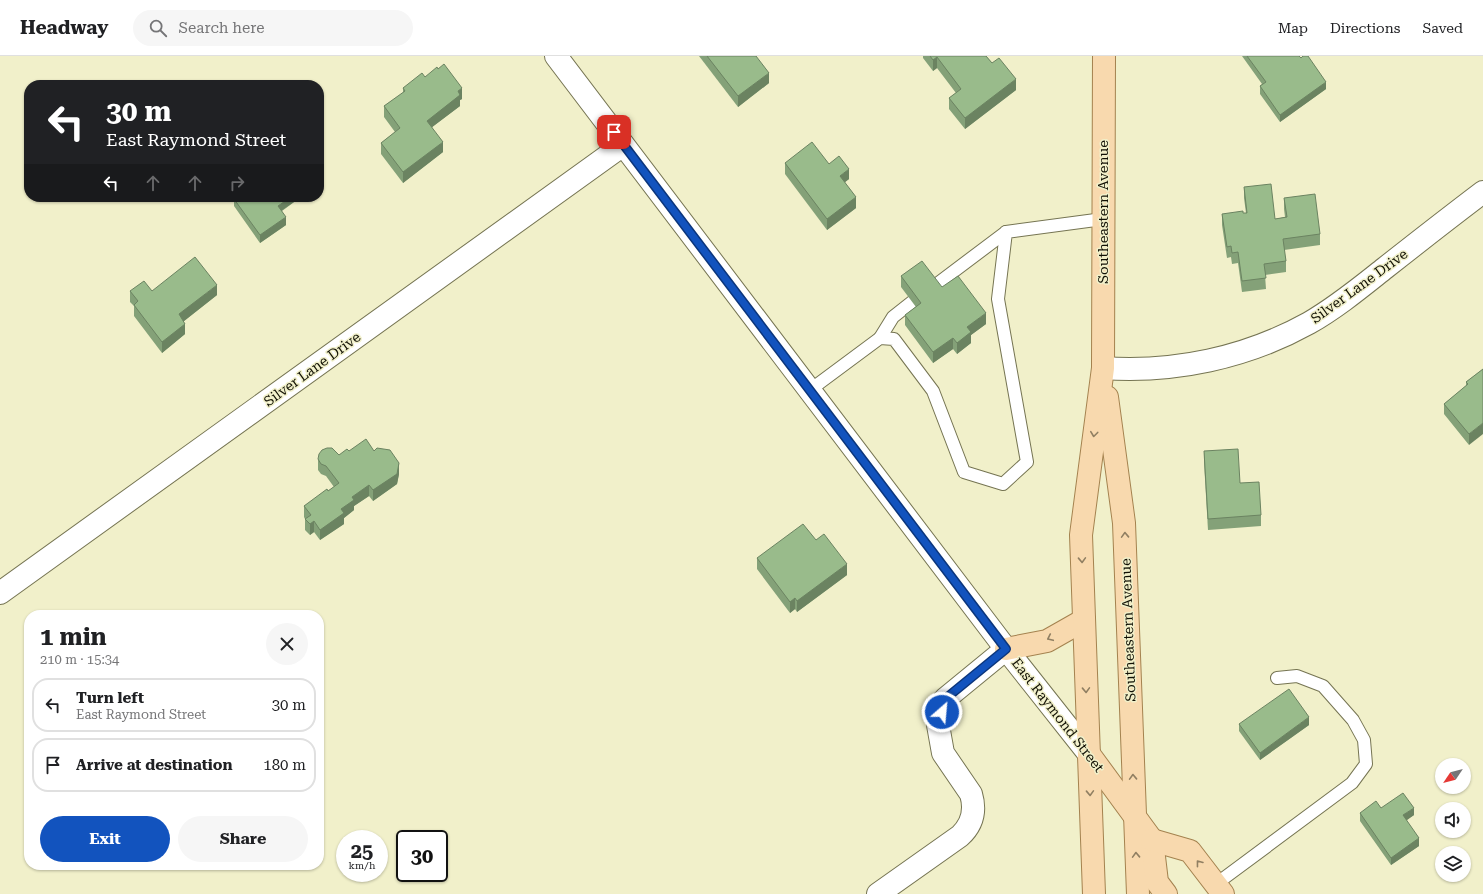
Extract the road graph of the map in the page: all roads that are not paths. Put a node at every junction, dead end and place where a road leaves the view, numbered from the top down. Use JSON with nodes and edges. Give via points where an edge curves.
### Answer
{"nodes":[{"id":1,"x":556,"y":56,"type":"edge"},
{"id":2,"x":1104,"y":56,"type":"edge"},
{"id":3,"x":624,"y":145,"type":"junction"},
{"id":4,"x":1483,"y":192,"type":"edge"},
{"id":5,"x":1103,"y":219,"type":"junction"},
{"id":6,"x":1006,"y":232,"type":"junction"},
{"id":7,"x":933,"y":287,"type":"edge"},
{"id":8,"x":912,"y":302,"type":"edge"},
{"id":9,"x":880,"y":338,"type":"junction"},
{"id":10,"x":1103,"y":368,"type":"junction"},
{"id":11,"x":810,"y":390,"type":"junction"},
{"id":12,"x":0,"y":593,"type":"edge"},
{"id":13,"x":1084,"y":620,"type":"junction"},
{"id":14,"x":1006,"y":649,"type":"junction"},
{"id":15,"x":1276,"y":678,"type":"dead end"},
{"id":16,"x":1089,"y":754,"type":"junction"},
{"id":17,"x":1135,"y":816,"type":"junction"},
{"id":18,"x":1152,"y":840,"type":"junction"},
{"id":19,"x":1219,"y":889,"type":"edge"},
{"id":20,"x":878,"y":894,"type":"edge"},
{"id":21,"x":1094,"y":894,"type":"edge"},
{"id":22,"x":1138,"y":894,"type":"edge"},
{"id":23,"x":1166,"y":894,"type":"edge"}],
"edges":[{"from":1,"to":3,"type":"street","name":"East Raymond Street"},
{"from":2,"to":5,"type":"main road","name":"Southeastern Avenue"},
{"from":3,"to":11,"type":"street","name":"East Raymond Street"},
{"from":3,"to":12,"type":"street","name":"Silver Lane Drive"},
{"from":4,"to":10,"type":"street","name":"Silver Lane Drive","via":[[1338,305],[1289,333],[1236,354],[1193,364],[1147,369]]},
{"from":5,"to":6,"type":"lane"},
{"from":5,"to":10,"type":"main road","name":"Southeastern Avenue"},
{"from":6,"to":7,"type":"lane"},
{"from":6,"to":9,"type":"lane","via":[[998,299],[1027,462],[1003,484],[964,472],[933,391],[894,339]]},
{"from":8,"to":9,"type":"lane","via":[[893,317]]},
{"from":9,"to":11,"type":"lane"},
{"from":10,"to":13,"type":"main road","name":"Southeastern Avenue","one_way":true,"via":[[1081,535]]},
{"from":17,"to":10,"type":"main road","name":"Southeastern Avenue","one_way":true,"via":[[1124,523]]},
{"from":11,"to":14,"type":"street","name":"East Raymond Street"},
{"from":13,"to":14,"type":"main road","one_way":true,"via":[[1047,641]]},
{"from":13,"to":16,"type":"main road","name":"Southeastern Avenue","one_way":true},
{"from":14,"to":16,"type":"street","name":"East Raymond Street"},
{"from":14,"to":20,"type":"street","via":[[945,699],[938,725],[943,753],[971,794],[974,814],[968,827],[960,836]]},
{"from":15,"to":19,"type":"lane","via":[[1297,676],[1323,686],[1353,720],[1364,740],[1366,764],[1352,783]]},
{"from":16,"to":17,"type":"main road","name":"East Raymond Street"},
{"from":16,"to":21,"type":"main road","name":"Southeastern Avenue","one_way":true},
{"from":17,"to":18,"type":"main road","name":"East Raymond Street"},
{"from":22,"to":17,"type":"main road","name":"Southeastern Avenue","one_way":true},
{"from":19,"to":18,"type":"main road","one_way":true,"via":[[1190,851]]},
{"from":18,"to":23,"type":"main road","name":"East Raymond Street","via":[[1157,882]]}]}
